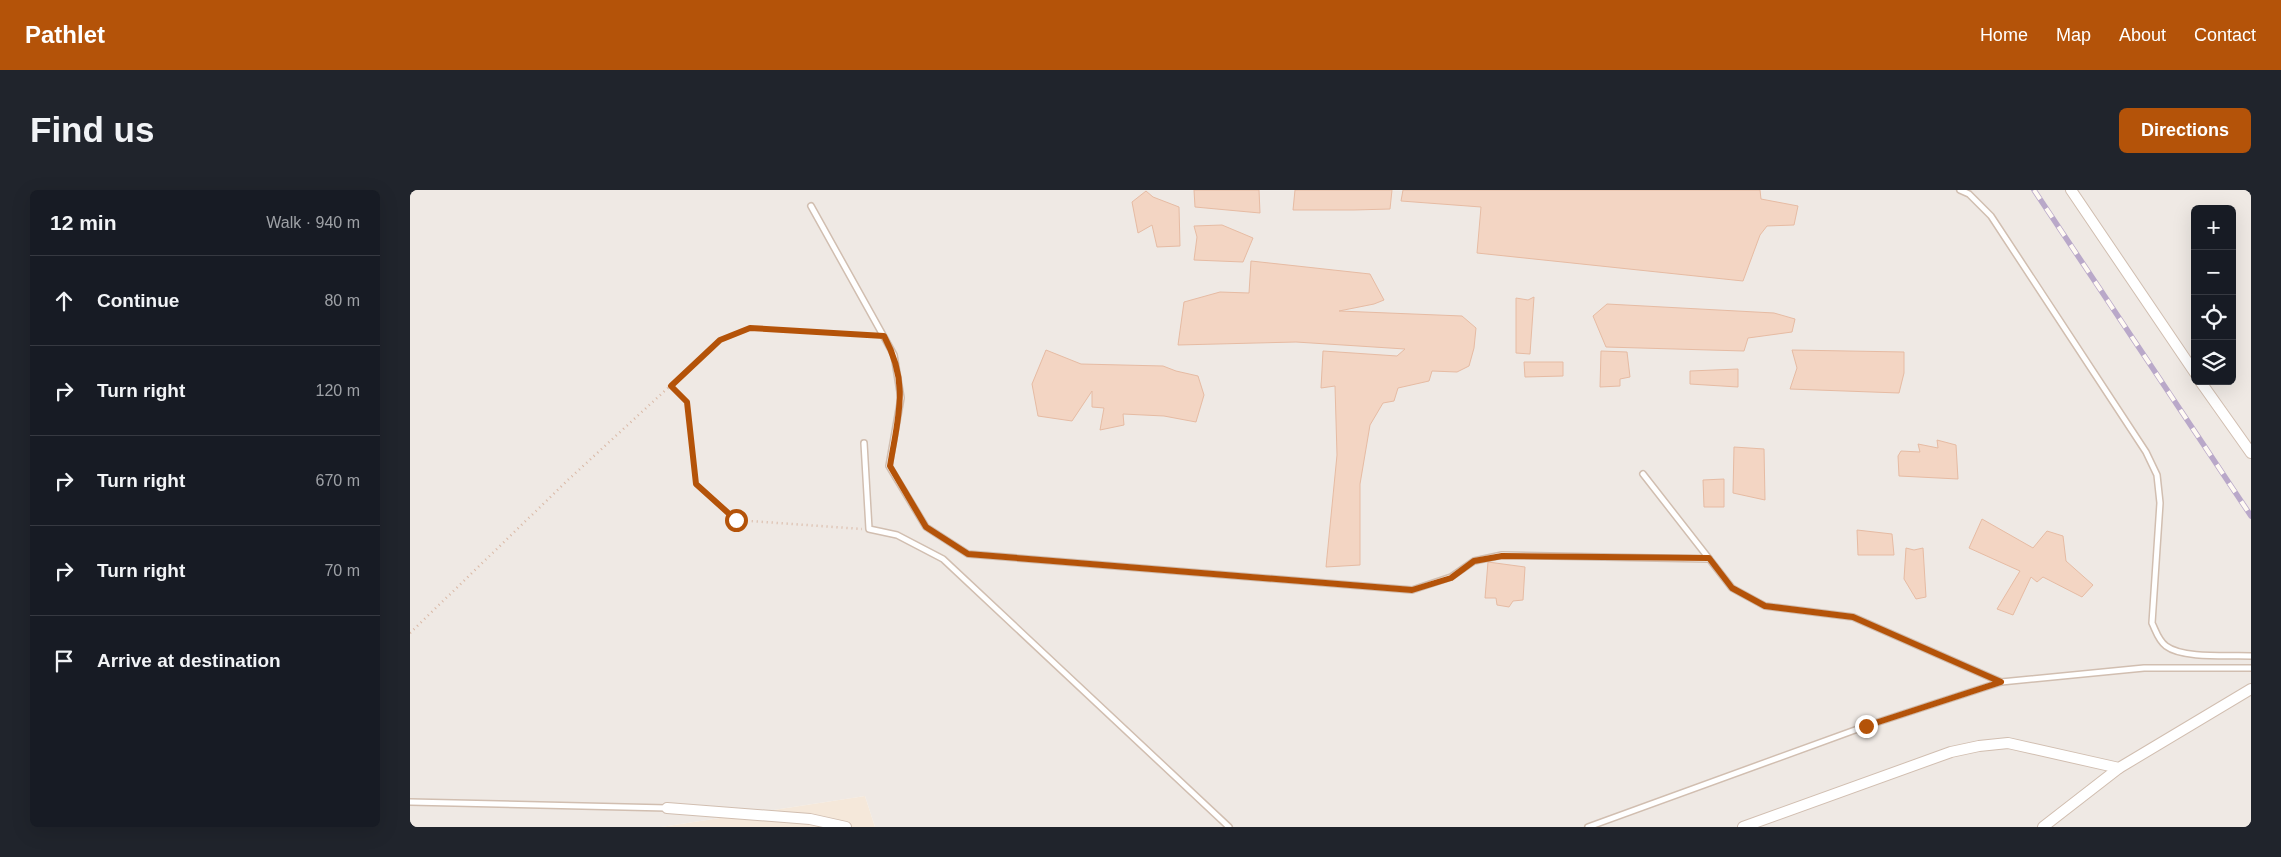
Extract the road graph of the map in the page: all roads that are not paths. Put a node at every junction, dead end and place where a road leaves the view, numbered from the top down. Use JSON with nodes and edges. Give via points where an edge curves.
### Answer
{"nodes":[{"id":1,"x":1960,"y":190,"type":"edge"},
{"id":2,"x":2071,"y":190,"type":"edge"},
{"id":3,"x":811,"y":206,"type":"dead end"},
{"id":4,"x":2191,"y":367,"type":"edge"},
{"id":5,"x":2203,"y":385,"type":"edge"},
{"id":6,"x":864,"y":443,"type":"dead end"},
{"id":7,"x":2251,"y":453,"type":"edge"},
{"id":8,"x":1643,"y":474,"type":"dead end"},
{"id":9,"x":1709,"y":558,"type":"junction"},
{"id":10,"x":2251,"y":656,"type":"edge"},
{"id":11,"x":2251,"y":668,"type":"edge"},
{"id":12,"x":2001,"y":682,"type":"junction"},
{"id":13,"x":2251,"y":689,"type":"edge"},
{"id":14,"x":2119,"y":768,"type":"junction"},
{"id":15,"x":410,"y":802,"type":"edge"},
{"id":16,"x":667,"y":808,"type":"joint"},
{"id":17,"x":846,"y":827,"type":"edge"},
{"id":18,"x":1229,"y":827,"type":"edge"},
{"id":19,"x":1588,"y":827,"type":"edge"},
{"id":20,"x":1743,"y":827,"type":"edge"},
{"id":21,"x":2043,"y":827,"type":"edge"}],
"edges":[{"from":1,"to":10,"type":"lane","via":[[1970,194],[1991,216],[2129,424],[2157,475],[2160,503],[2152,623],[2158,638],[2182,653]]},
{"from":2,"to":4,"type":"street"},
{"from":3,"to":9,"type":"lane","via":[[894,356],[902,398],[890,466],[926,527],[968,554],[1412,590],[1451,578],[1474,561],[1502,556]]},
{"from":5,"to":7,"type":"street"},
{"from":6,"to":18,"type":"lane","via":[[869,529],[898,535],[942,559]]},
{"from":8,"to":9,"type":"lane"},
{"from":9,"to":12,"type":"lane","via":[[1732,588],[1765,606],[1853,617]]},
{"from":11,"to":12,"type":"lane","via":[[2144,668]]},
{"from":12,"to":19,"type":"lane","via":[[1866,726]]},
{"from":13,"to":14,"type":"street"},
{"from":14,"to":20,"type":"street","via":[[2008,743],[1979,746],[1951,752]]},
{"from":14,"to":21,"type":"street"},
{"from":15,"to":16,"type":"lane"},
{"from":16,"to":17,"type":"street","via":[[791,817]]}]}
